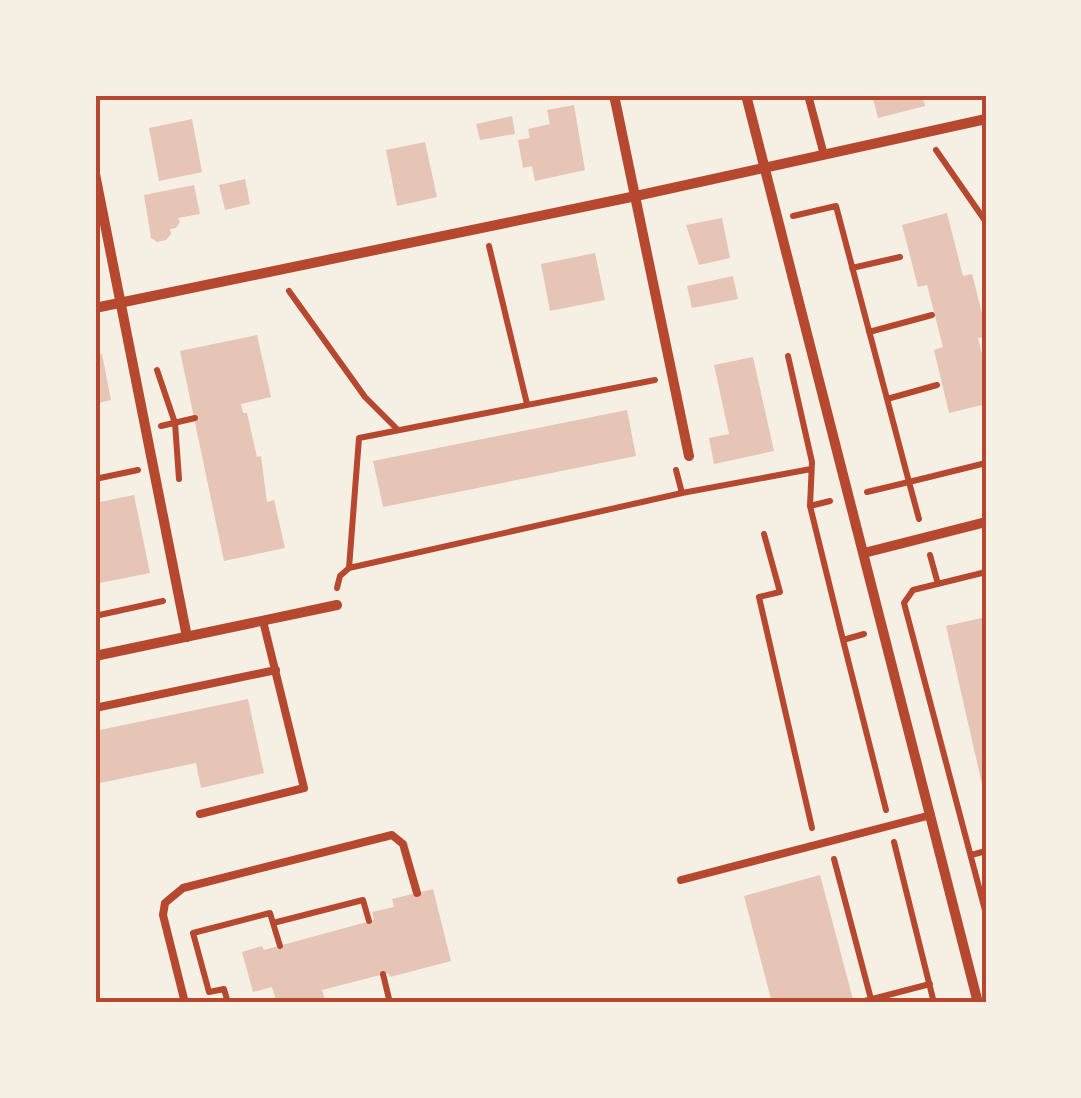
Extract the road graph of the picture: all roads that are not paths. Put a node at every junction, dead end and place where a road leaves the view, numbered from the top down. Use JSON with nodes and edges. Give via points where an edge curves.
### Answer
{"nodes":[{"id":1,"x":614,"y":95,"type":"edge"},
{"id":2,"x":746,"y":95,"type":"edge"},
{"id":3,"x":808,"y":95,"type":"edge"},
{"id":4,"x":986,"y":119,"type":"edge"},
{"id":5,"x":824,"y":155,"type":"junction"},
{"id":6,"x":766,"y":168,"type":"junction"},
{"id":7,"x":95,"y":174,"type":"edge"},
{"id":8,"x":636,"y":196,"type":"junction"},
{"id":9,"x":119,"y":304,"type":"junction"},
{"id":10,"x":95,"y":308,"type":"edge"},
{"id":11,"x":689,"y":456,"type":"dead end"},
{"id":12,"x":986,"y":522,"type":"edge"},
{"id":13,"x":864,"y":553,"type":"junction"},
{"id":14,"x":338,"y":605,"type":"dead end"},
{"id":15,"x":263,"y":621,"type":"junction"},
{"id":16,"x":187,"y":637,"type":"junction"},
{"id":17,"x":95,"y":656,"type":"edge"},
{"id":18,"x":276,"y":670,"type":"junction"},
{"id":19,"x":95,"y":708,"type":"edge"},
{"id":20,"x":200,"y":814,"type":"dead end"},
{"id":21,"x":931,"y":815,"type":"junction"},
{"id":22,"x":681,"y":880,"type":"dead end"},
{"id":23,"x":417,"y":892,"type":"dead end"},
{"id":24,"x":185,"y":1003,"type":"edge"},
{"id":25,"x":978,"y":1003,"type":"edge"}],
"edges":[{"from":1,"to":8,"type":"street"},
{"from":2,"to":6,"type":"street"},
{"from":3,"to":5,"type":"lane"},
{"from":4,"to":5,"type":"street"},
{"from":5,"to":6,"type":"street"},
{"from":6,"to":8,"type":"street"},
{"from":6,"to":13,"type":"street"},
{"from":7,"to":9,"type":"street"},
{"from":8,"to":9,"type":"street"},
{"from":8,"to":11,"type":"street"},
{"from":9,"to":10,"type":"street"},
{"from":9,"to":16,"type":"street"},
{"from":12,"to":13,"type":"street"},
{"from":13,"to":21,"type":"street"},
{"from":14,"to":15,"type":"street"},
{"from":15,"to":16,"type":"street"},
{"from":15,"to":18,"type":"lane"},
{"from":16,"to":17,"type":"street"},
{"from":18,"to":19,"type":"lane"},
{"from":18,"to":20,"type":"lane","via":[[304,788]]},
{"from":21,"to":22,"type":"lane"},
{"from":21,"to":25,"type":"street"},
{"from":23,"to":24,"type":"lane","via":[[403,844],[392,835],[183,888],[164,904],[163,915]]}]}
